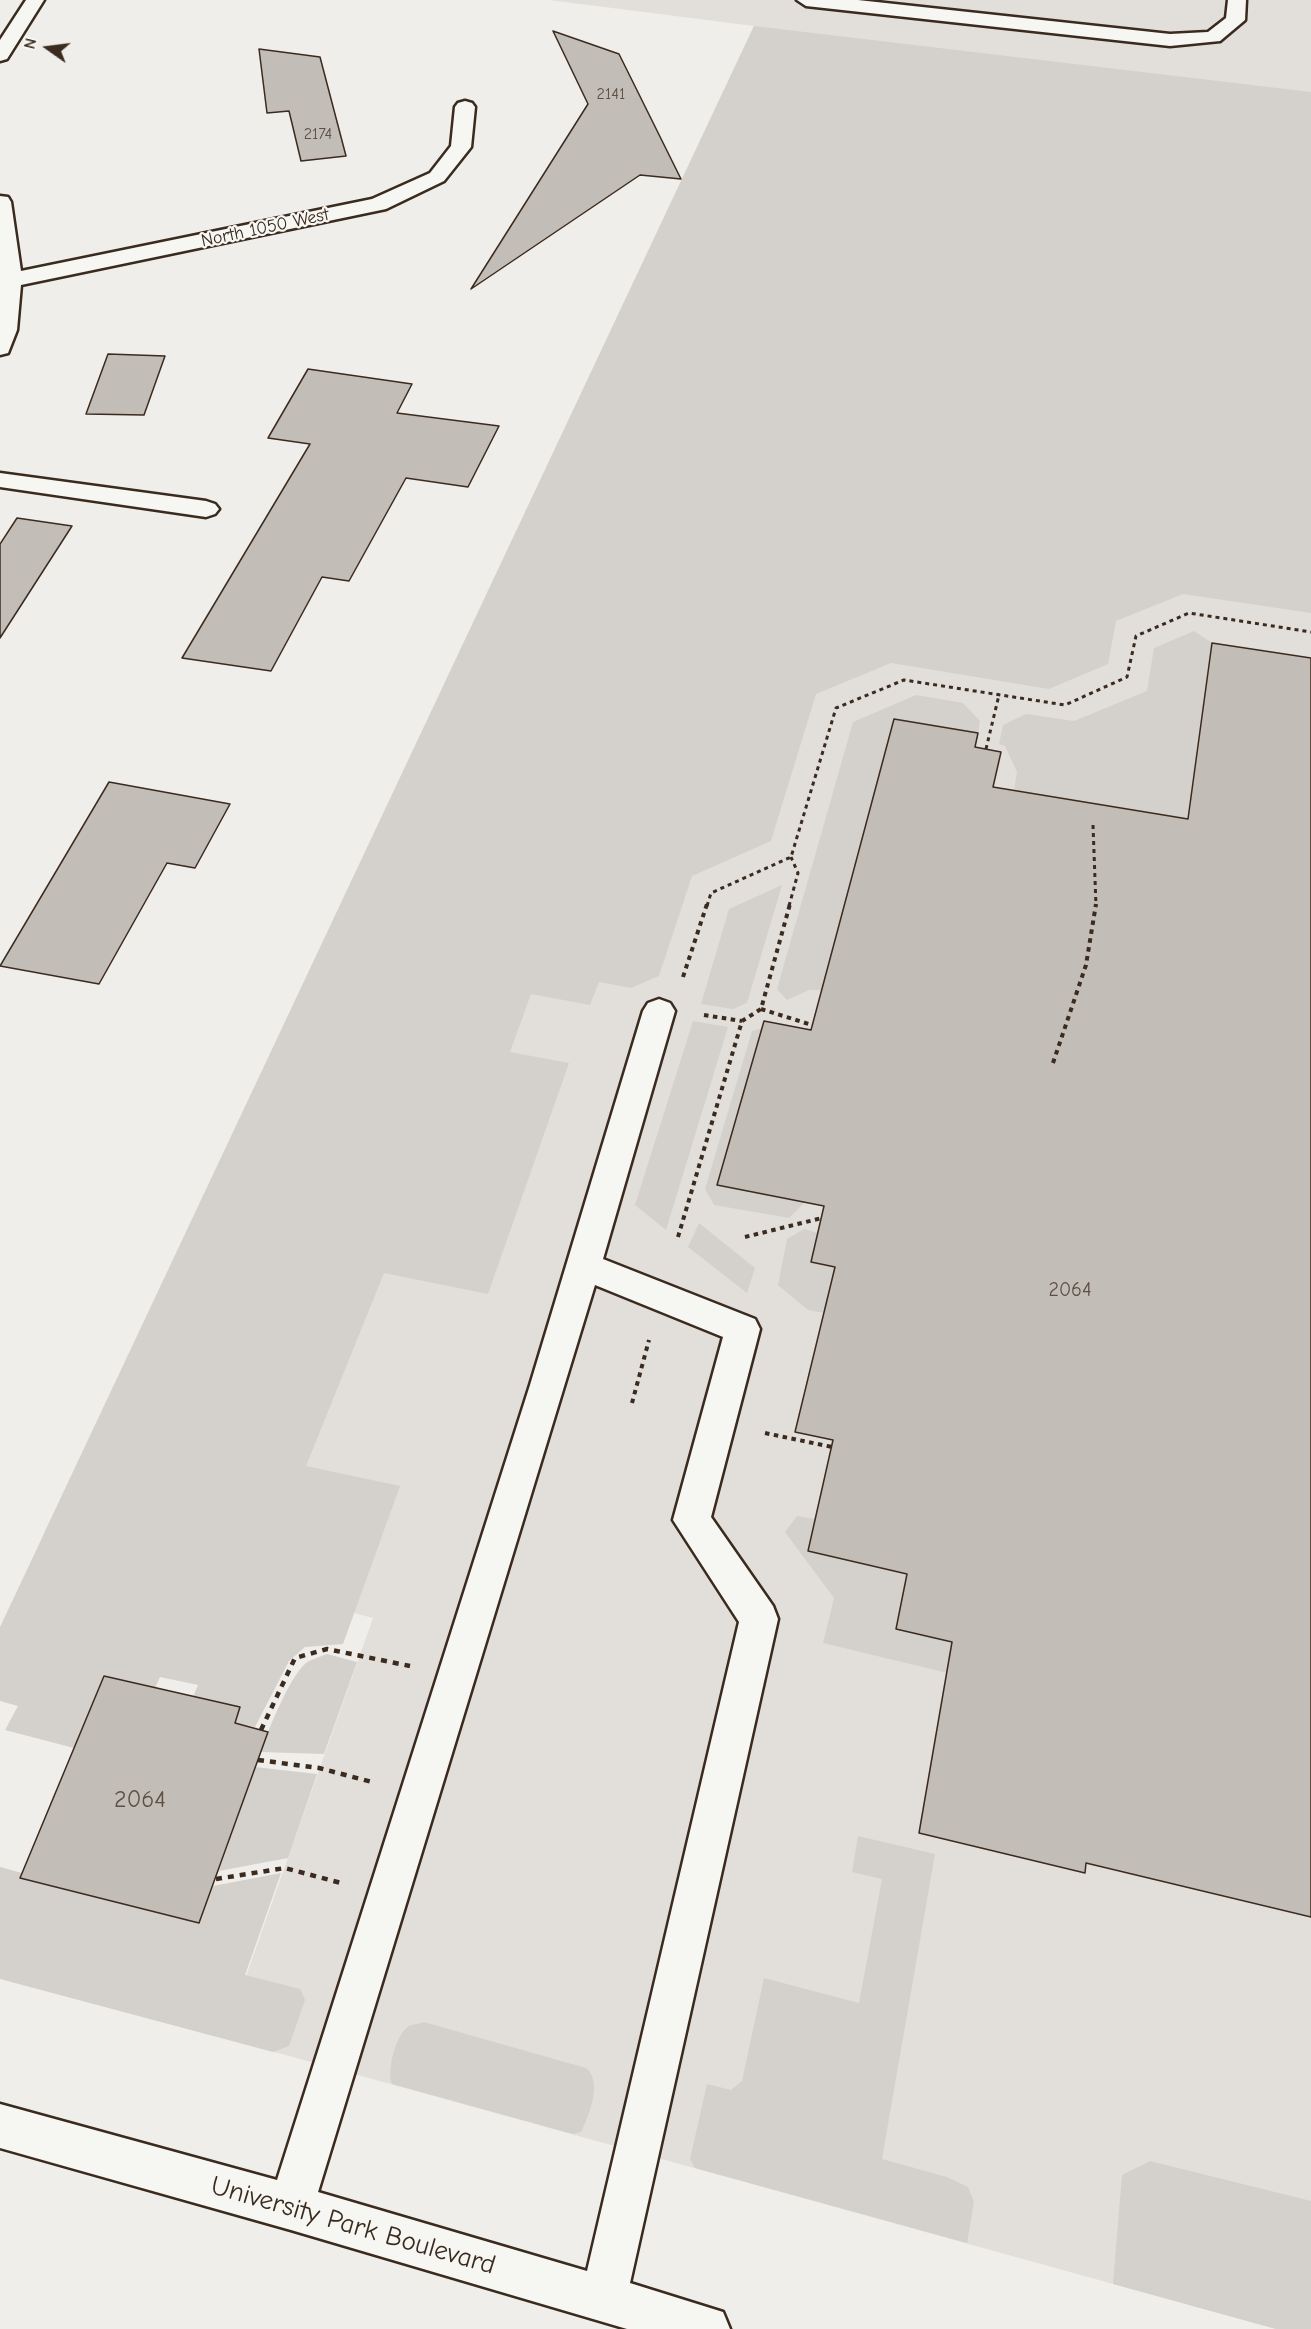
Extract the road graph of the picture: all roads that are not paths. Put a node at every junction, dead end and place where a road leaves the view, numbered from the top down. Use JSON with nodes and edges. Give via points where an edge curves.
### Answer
{"nodes":[{"id":1,"x":35,"y":0,"type":"edge"},
{"id":2,"x":806,"y":0,"type":"edge"},
{"id":3,"x":1237,"y":0,"type":"edge"},
{"id":4,"x":919,"y":6,"type":"edge"},
{"id":5,"x":0,"y":55,"type":"edge"},
{"id":6,"x":465,"y":107,"type":"dead end"},
{"id":7,"x":0,"y":202,"type":"edge"},
{"id":8,"x":7,"y":266,"type":"edge"},
{"id":9,"x":0,"y":348,"type":"edge"},
{"id":10,"x":0,"y":480,"type":"edge"},
{"id":11,"x":206,"y":509,"type":"dead end"},
{"id":12,"x":659,"y":1011,"type":"dead end"},
{"id":13,"x":583,"y":1266,"type":"junction"},
{"id":14,"x":0,"y":2126,"type":"edge"},
{"id":15,"x":291,"y":2207,"type":"junction"},
{"id":16,"x":603,"y":2299,"type":"junction"},
{"id":17,"x":706,"y":2329,"type":"edge"}],
"edges":[{"from":1,"to":5,"type":"street"},
{"from":2,"to":4,"type":"street"},
{"from":3,"to":4,"type":"street","via":[[1234,20],[1213,37],[1170,40]]},
{"from":6,"to":8,"type":"street","name":"North 1050 West","via":[[461,147],[437,177],[378,204]]},
{"from":7,"to":8,"type":"street"},
{"from":8,"to":9,"type":"street","via":[[6,332]]},
{"from":10,"to":11,"type":"street"},
{"from":12,"to":13,"type":"street"},
{"from":13,"to":15,"type":"street"},
{"from":13,"to":16,"type":"street","via":[[743,1329],[692,1520],[759,1619]]},
{"from":14,"to":15,"type":"street","name":"University Park Boulevard"},
{"from":15,"to":16,"type":"street","name":"University Park Boulevard"},
{"from":16,"to":17,"type":"street","name":"University Park Boulevard"}]}
